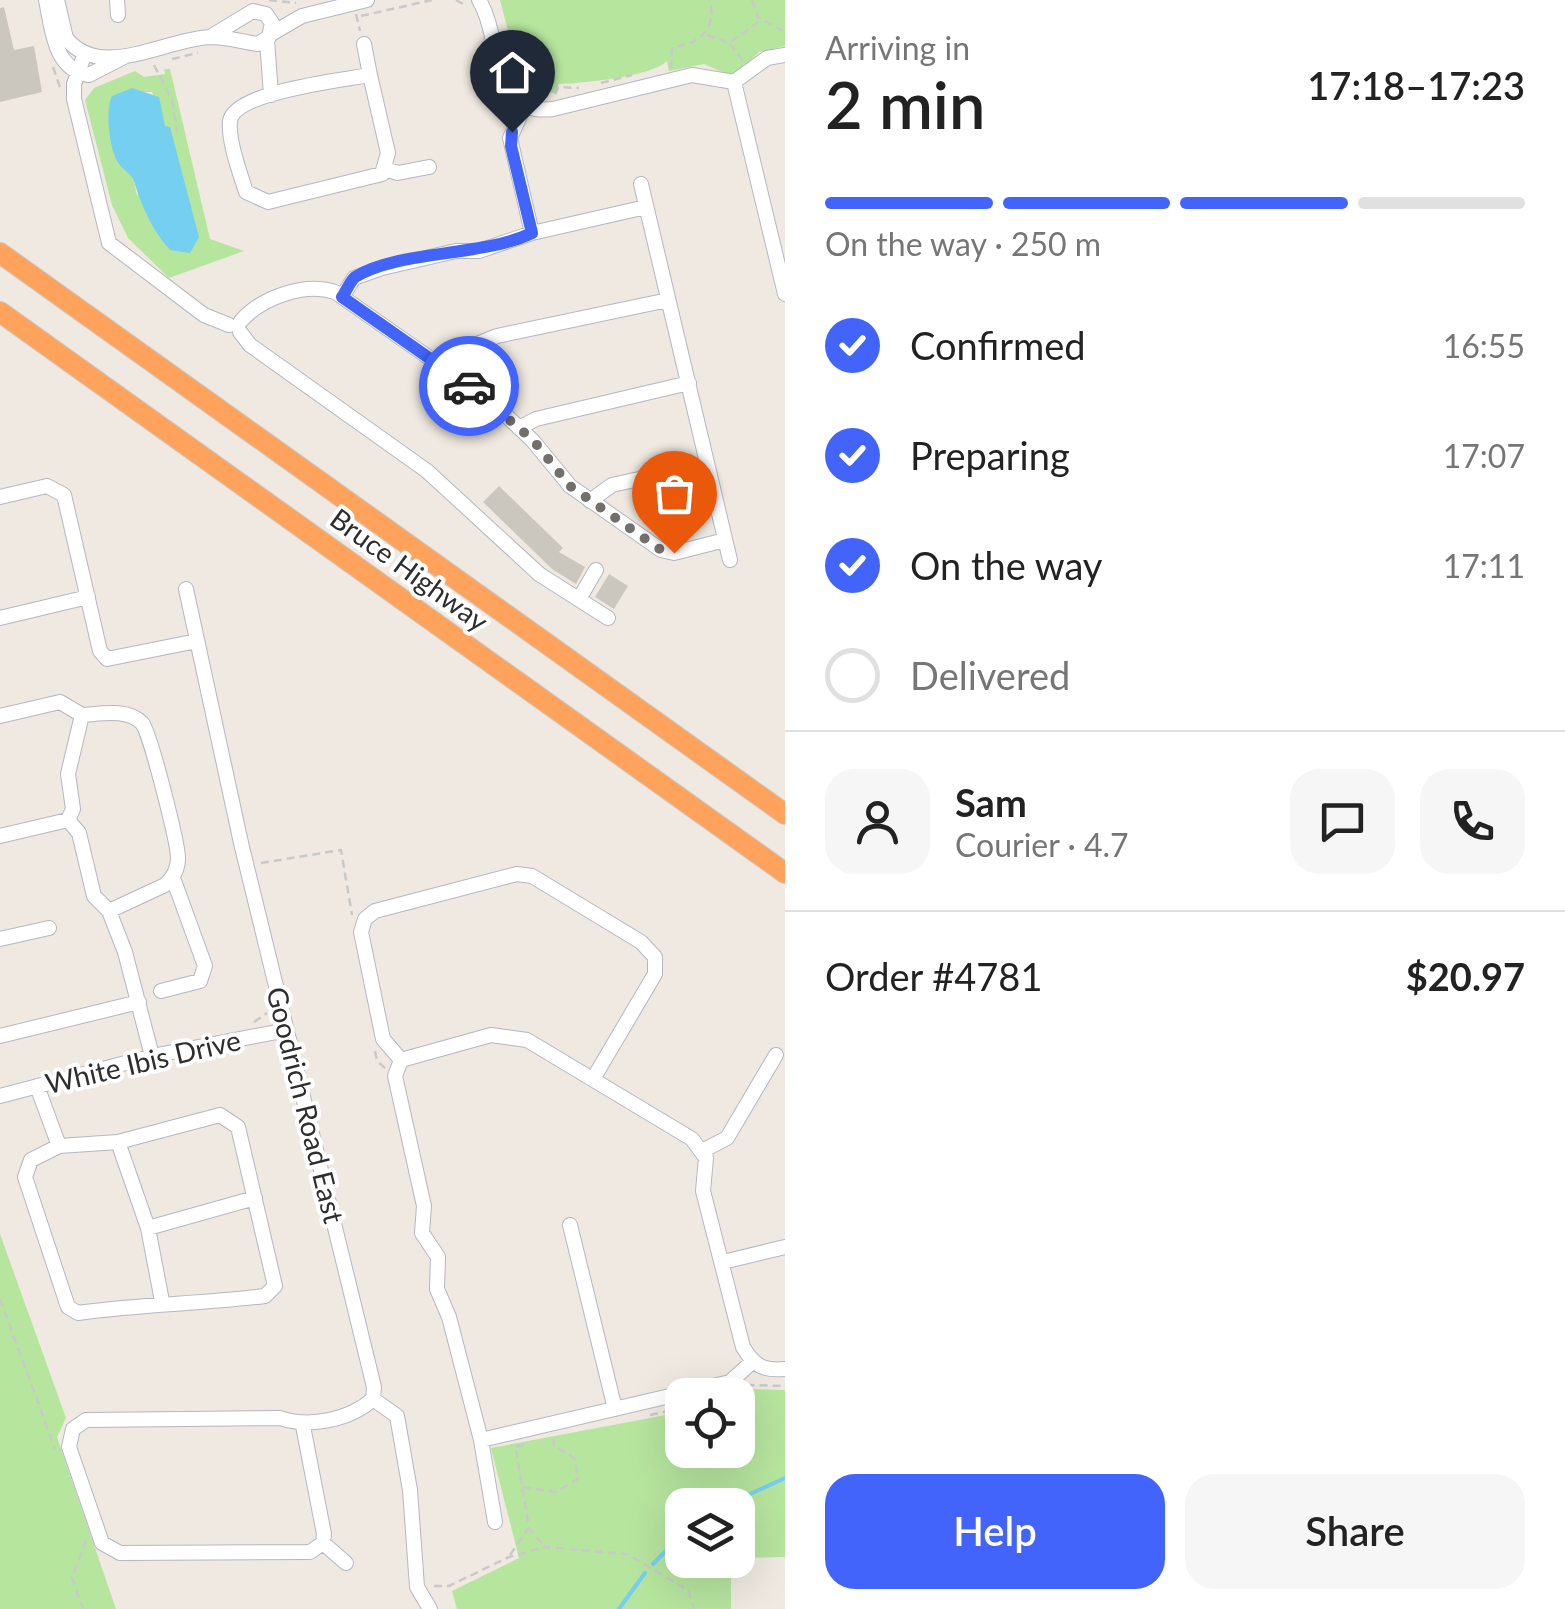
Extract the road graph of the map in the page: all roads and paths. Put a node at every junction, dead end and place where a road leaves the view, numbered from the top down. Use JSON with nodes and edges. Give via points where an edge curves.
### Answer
{"nodes":[{"id":1,"x":46,"y":0,"type":"edge"},
{"id":2,"x":57,"y":0,"type":"edge"},
{"id":3,"x":456,"y":0,"type":"edge"},
{"id":4,"x":710,"y":0,"type":"edge"},
{"id":5,"x":752,"y":0,"type":"edge"},
{"id":6,"x":361,"y":2,"type":"edge"},
{"id":7,"x":263,"y":6,"type":"edge"},
{"id":8,"x":475,"y":7,"type":"edge"},
{"id":9,"x":302,"y":9,"type":"edge"},
{"id":10,"x":243,"y":11,"type":"edge"},
{"id":11,"x":762,"y":20,"type":"junction"},
{"id":12,"x":785,"y":32,"type":"edge"},
{"id":13,"x":705,"y":34,"type":"junction"},
{"id":14,"x":210,"y":37,"type":"junction"},
{"id":15,"x":258,"y":39,"type":"junction"},
{"id":16,"x":729,"y":43,"type":"junction"},
{"id":17,"x":364,"y":44,"type":"joint"},
{"id":18,"x":86,"y":53,"type":"junction"},
{"id":19,"x":785,"y":55,"type":"edge"},
{"id":20,"x":126,"y":56,"type":"junction"},
{"id":21,"x":670,"y":62,"type":"junction"},
{"id":22,"x":154,"y":64,"type":"dead end"},
{"id":23,"x":754,"y":68,"type":"junction"},
{"id":24,"x":78,"y":72,"type":"junction"},
{"id":25,"x":670,"y":73,"type":"junction"},
{"id":26,"x":516,"y":74,"type":"dead end"},
{"id":27,"x":370,"y":75,"type":"junction"},
{"id":28,"x":638,"y":75,"type":"dead end"},
{"id":29,"x":734,"y":82,"type":"junction"},
{"id":30,"x":598,"y":85,"type":"dead end"},
{"id":31,"x":588,"y":87,"type":"dead end"},
{"id":32,"x":271,"y":94,"type":"junction"},
{"id":33,"x":524,"y":106,"type":"junction"},
{"id":34,"x":177,"y":132,"type":"dead end"},
{"id":35,"x":428,"y":167,"type":"dead end"},
{"id":36,"x":386,"y":170,"type":"junction"},
{"id":37,"x":641,"y":184,"type":"dead end"},
{"id":38,"x":646,"y":208,"type":"junction"},
{"id":39,"x":532,"y":233,"type":"junction"},
{"id":40,"x":0,"y":253,"type":"edge"},
{"id":41,"x":785,"y":294,"type":"edge"},
{"id":42,"x":342,"y":297,"type":"junction"},
{"id":43,"x":668,"y":300,"type":"junction"},
{"id":44,"x":0,"y":312,"type":"edge"},
{"id":45,"x":237,"y":326,"type":"junction"},
{"id":46,"x":433,"y":362,"type":"junction"},
{"id":47,"x":688,"y":383,"type":"junction"},
{"id":48,"x":519,"y":428,"type":"junction"},
{"id":49,"x":707,"y":464,"type":"junction"},
{"id":50,"x":0,"y":497,"type":"edge"},
{"id":51,"x":590,"y":500,"type":"junction"},
{"id":52,"x":725,"y":540,"type":"junction"},
{"id":53,"x":730,"y":560,"type":"dead end"},
{"id":54,"x":596,"y":570,"type":"dead end"},
{"id":55,"x":186,"y":590,"type":"dead end"},
{"id":56,"x":88,"y":596,"type":"junction"},
{"id":57,"x":578,"y":599,"type":"junction"},
{"id":58,"x":0,"y":618,"type":"edge"},
{"id":59,"x":608,"y":618,"type":"dead end"},
{"id":60,"x":198,"y":642,"type":"junction"},
{"id":61,"x":0,"y":716,"type":"edge"},
{"id":62,"x":82,"y":716,"type":"junction"},
{"id":63,"x":785,"y":814,"type":"edge"},
{"id":64,"x":68,"y":820,"type":"junction"},
{"id":65,"x":0,"y":836,"type":"edge"},
{"id":66,"x":248,"y":865,"type":"junction"},
{"id":67,"x":785,"y":873,"type":"edge"},
{"id":68,"x":173,"y":878,"type":"junction"},
{"id":69,"x":109,"y":911,"type":"junction"},
{"id":70,"x":353,"y":922,"type":"dead end"},
{"id":71,"x":49,"y":928,"type":"dead end"},
{"id":72,"x":0,"y":939,"type":"edge"},
{"id":73,"x":162,"y":991,"type":"dead end"},
{"id":74,"x":139,"y":1002,"type":"junction"},
{"id":75,"x":287,"y":1030,"type":"junction"},
{"id":76,"x":0,"y":1036,"type":"edge"},
{"id":77,"x":374,"y":1044,"type":"dead end"},
{"id":78,"x":776,"y":1055,"type":"dead end"},
{"id":79,"x":152,"y":1056,"type":"junction"},
{"id":80,"x":401,"y":1060,"type":"junction"},
{"id":81,"x":394,"y":1076,"type":"junction"},
{"id":82,"x":593,"y":1079,"type":"junction"},
{"id":83,"x":37,"y":1086,"type":"junction"},
{"id":84,"x":0,"y":1096,"type":"edge"},
{"id":85,"x":118,"y":1142,"type":"junction"},
{"id":86,"x":59,"y":1146,"type":"junction"},
{"id":87,"x":704,"y":1150,"type":"junction"},
{"id":88,"x":255,"y":1198,"type":"junction"},
{"id":89,"x":570,"y":1226,"type":"dead end"},
{"id":90,"x":148,"y":1228,"type":"junction"},
{"id":91,"x":785,"y":1247,"type":"edge"},
{"id":92,"x":723,"y":1262,"type":"junction"},
{"id":93,"x":0,"y":1299,"type":"edge"},
{"id":94,"x":162,"y":1301,"type":"junction"},
{"id":95,"x":752,"y":1362,"type":"junction"},
{"id":96,"x":785,"y":1369,"type":"edge"},
{"id":97,"x":755,"y":1385,"type":"edge"},
{"id":98,"x":785,"y":1386,"type":"edge"},
{"id":99,"x":373,"y":1399,"type":"junction"},
{"id":100,"x":615,"y":1409,"type":"junction"},
{"id":101,"x":302,"y":1426,"type":"junction"},
{"id":102,"x":502,"y":1435,"type":"junction"},
{"id":103,"x":553,"y":1436,"type":"dead end"},
{"id":104,"x":482,"y":1440,"type":"junction"},
{"id":105,"x":60,"y":1460,"type":"dead end"},
{"id":106,"x":522,"y":1487,"type":"junction"},
{"id":107,"x":495,"y":1522,"type":"dead end"},
{"id":108,"x":529,"y":1528,"type":"junction"},
{"id":109,"x":87,"y":1529,"type":"dead end"},
{"id":110,"x":323,"y":1542,"type":"junction"},
{"id":111,"x":545,"y":1547,"type":"junction"},
{"id":112,"x":509,"y":1557,"type":"junction"},
{"id":113,"x":346,"y":1564,"type":"dead end"},
{"id":114,"x":417,"y":1587,"type":"junction"},
{"id":115,"x":83,"y":1609,"type":"edge"},
{"id":116,"x":430,"y":1609,"type":"edge"},
{"id":117,"x":694,"y":1609,"type":"edge"}],
"edges":[{"from":1,"to":24,"type":"street","via":[[60,55]]},
{"from":2,"to":18,"type":"street","via":[[66,38]]},
{"from":3,"to":8,"type":"path"},
{"from":4,"to":13,"type":"path"},
{"from":5,"to":11,"type":"path"},
{"from":6,"to":9,"type":"street"},
{"from":6,"to":17,"type":"path"},
{"from":7,"to":9,"type":"street"},
{"from":7,"to":9,"type":"path"},
{"from":7,"to":10,"type":"street"},
{"from":7,"to":15,"type":"street","via":[[272,23]]},
{"from":8,"to":33,"type":"street","via":[[504,86]]},
{"from":9,"to":15,"type":"street"},
{"from":10,"to":14,"type":"street"},
{"from":10,"to":15,"type":"street"},
{"from":11,"to":12,"type":"path"},
{"from":11,"to":16,"type":"path"},
{"from":13,"to":16,"type":"path"},
{"from":13,"to":21,"type":"path","via":[[691,45],[672,47]]},
{"from":14,"to":15,"type":"street"},
{"from":14,"to":20,"type":"street"},
{"from":15,"to":32,"type":"street"},
{"from":16,"to":23,"type":"path"},
{"from":17,"to":27,"type":"street"},
{"from":18,"to":20,"type":"street"},
{"from":18,"to":24,"type":"street"},
{"from":19,"to":23,"type":"street"},
{"from":20,"to":24,"type":"street","via":[[94,74]]},
{"from":21,"to":25,"type":"path"},
{"from":21,"to":25,"type":"path"},
{"from":22,"to":34,"type":"path","via":[[172,100]]},
{"from":23,"to":29,"type":"street"},
{"from":24,"to":45,"type":"street","via":[[74,99],[109,243],[204,315]]},
{"from":25,"to":29,"type":"street"},
{"from":25,"to":33,"type":"street","via":[[552,109]]},
{"from":26,"to":31,"type":"path","via":[[532,93]]},
{"from":27,"to":32,"type":"street"},
{"from":27,"to":36,"type":"street"},
{"from":28,"to":30,"type":"path"},
{"from":29,"to":41,"type":"street"},
{"from":32,"to":36,"type":"street","via":[[241,104],[230,119],[244,185],[253,198],[268,202]]},
{"from":33,"to":39,"type":"street","via":[[510,138]]},
{"from":35,"to":36,"type":"street"},
{"from":37,"to":38,"type":"street"},
{"from":38,"to":39,"type":"street"},
{"from":38,"to":43,"type":"street"},
{"from":39,"to":42,"type":"street","via":[[382,268],[354,278]]},
{"from":40,"to":63,"type":"highway","name":"Bruce Highway"},
{"from":42,"to":45,"type":"street","via":[[318,289],[268,300]]},
{"from":42,"to":46,"type":"street"},
{"from":43,"to":46,"type":"street","via":[[497,336]]},
{"from":43,"to":47,"type":"street"},
{"from":44,"to":67,"type":"highway","name":"Bruce Highway"},
{"from":45,"to":57,"type":"street","via":[[250,345],[428,471],[528,566]]},
{"from":46,"to":48,"type":"street"},
{"from":47,"to":48,"type":"street"},
{"from":47,"to":49,"type":"street"},
{"from":48,"to":51,"type":"street"},
{"from":49,"to":51,"type":"street","via":[[612,485]]},
{"from":49,"to":52,"type":"street"},
{"from":50,"to":56,"type":"street","via":[[47,486],[60,491]]},
{"from":51,"to":52,"type":"street","via":[[670,554]]},
{"from":52,"to":53,"type":"street"},
{"from":54,"to":57,"type":"street"},
{"from":55,"to":60,"type":"street","name":"Goodrich Road East"},
{"from":56,"to":58,"type":"street"},
{"from":56,"to":60,"type":"street","via":[[107,660]]},
{"from":57,"to":59,"type":"street"},
{"from":60,"to":66,"type":"street","name":"Goodrich Road East"},
{"from":61,"to":62,"type":"street","via":[[60,702]]},
{"from":62,"to":64,"type":"street","via":[[68,774]]},
{"from":62,"to":68,"type":"street","via":[[121,713],[142,723],[178,858]]},
{"from":64,"to":65,"type":"street"},
{"from":64,"to":69,"type":"street","via":[[79,833],[94,896]]},
{"from":66,"to":70,"type":"path","via":[[341,850]]},
{"from":66,"to":75,"type":"street","name":"Goodrich Road East"},
{"from":68,"to":69,"type":"street"},
{"from":68,"to":73,"type":"street","via":[[205,966],[200,981]]},
{"from":69,"to":74,"type":"street"},
{"from":71,"to":72,"type":"street"},
{"from":74,"to":76,"type":"street"},
{"from":74,"to":79,"type":"street"},
{"from":75,"to":79,"type":"street","name":"White Ibis Drive"},
{"from":75,"to":99,"type":"street","name":"Goodrich Road East"},
{"from":77,"to":81,"type":"path","via":[[377,1061]]},
{"from":78,"to":87,"type":"street","via":[[727,1138]]},
{"from":79,"to":83,"type":"street","name":"White Ibis Drive"},
{"from":80,"to":81,"type":"street"},
{"from":80,"to":82,"type":"street","via":[[509,1035]]},
{"from":80,"to":82,"type":"street","via":[[383,1038],[361,932],[365,918],[517,874],[532,876],[655,957],[654,974]]},
{"from":81,"to":104,"type":"street","via":[[424,1206],[422,1233],[438,1257],[440,1302]]},
{"from":82,"to":87,"type":"street"},
{"from":83,"to":84,"type":"street","name":"White Ibis Drive"},
{"from":83,"to":86,"type":"street"},
{"from":85,"to":86,"type":"street"},
{"from":85,"to":88,"type":"street","via":[[220,1115],[238,1127]]},
{"from":85,"to":90,"type":"street"},
{"from":86,"to":94,"type":"street","via":[[30,1160],[25,1177],[68,1307],[78,1313]]},
{"from":87,"to":92,"type":"street","via":[[703,1191]]},
{"from":88,"to":90,"type":"street"},
{"from":88,"to":94,"type":"street","via":[[275,1286],[265,1296],[179,1306]]},
{"from":89,"to":100,"type":"street"},
{"from":90,"to":94,"type":"street"},
{"from":91,"to":92,"type":"street"},
{"from":92,"to":95,"type":"street"},
{"from":93,"to":105,"type":"path"},
{"from":95,"to":96,"type":"street"},
{"from":95,"to":100,"type":"street","via":[[730,1382]]},
{"from":97,"to":98,"type":"path"},
{"from":99,"to":101,"type":"street","via":[[358,1411]]},
{"from":99,"to":114,"type":"street","name":"Goodrich Road East","via":[[397,1416]]},
{"from":100,"to":102,"type":"street"},
{"from":101,"to":110,"type":"street"},
{"from":101,"to":110,"type":"street","via":[[280,1418],[86,1420],[73,1429],[69,1447],[102,1543],[120,1553],[310,1552]]},
{"from":102,"to":104,"type":"street"},
{"from":102,"to":106,"type":"path","via":[[505,1444],[514,1443]]},
{"from":103,"to":106,"type":"path","via":[[554,1445],[575,1458],[578,1478],[555,1492]]},
{"from":104,"to":107,"type":"street"},
{"from":106,"to":108,"type":"path"},
{"from":108,"to":111,"type":"path"},
{"from":108,"to":112,"type":"path"},
{"from":109,"to":115,"type":"path","via":[[72,1578]]},
{"from":110,"to":113,"type":"street"},
{"from":111,"to":112,"type":"path"},
{"from":111,"to":117,"type":"path","via":[[626,1554],[688,1590]]},
{"from":112,"to":114,"type":"path","via":[[449,1586]]},
{"from":114,"to":116,"type":"street","name":"Goodrich Road East"}]}
